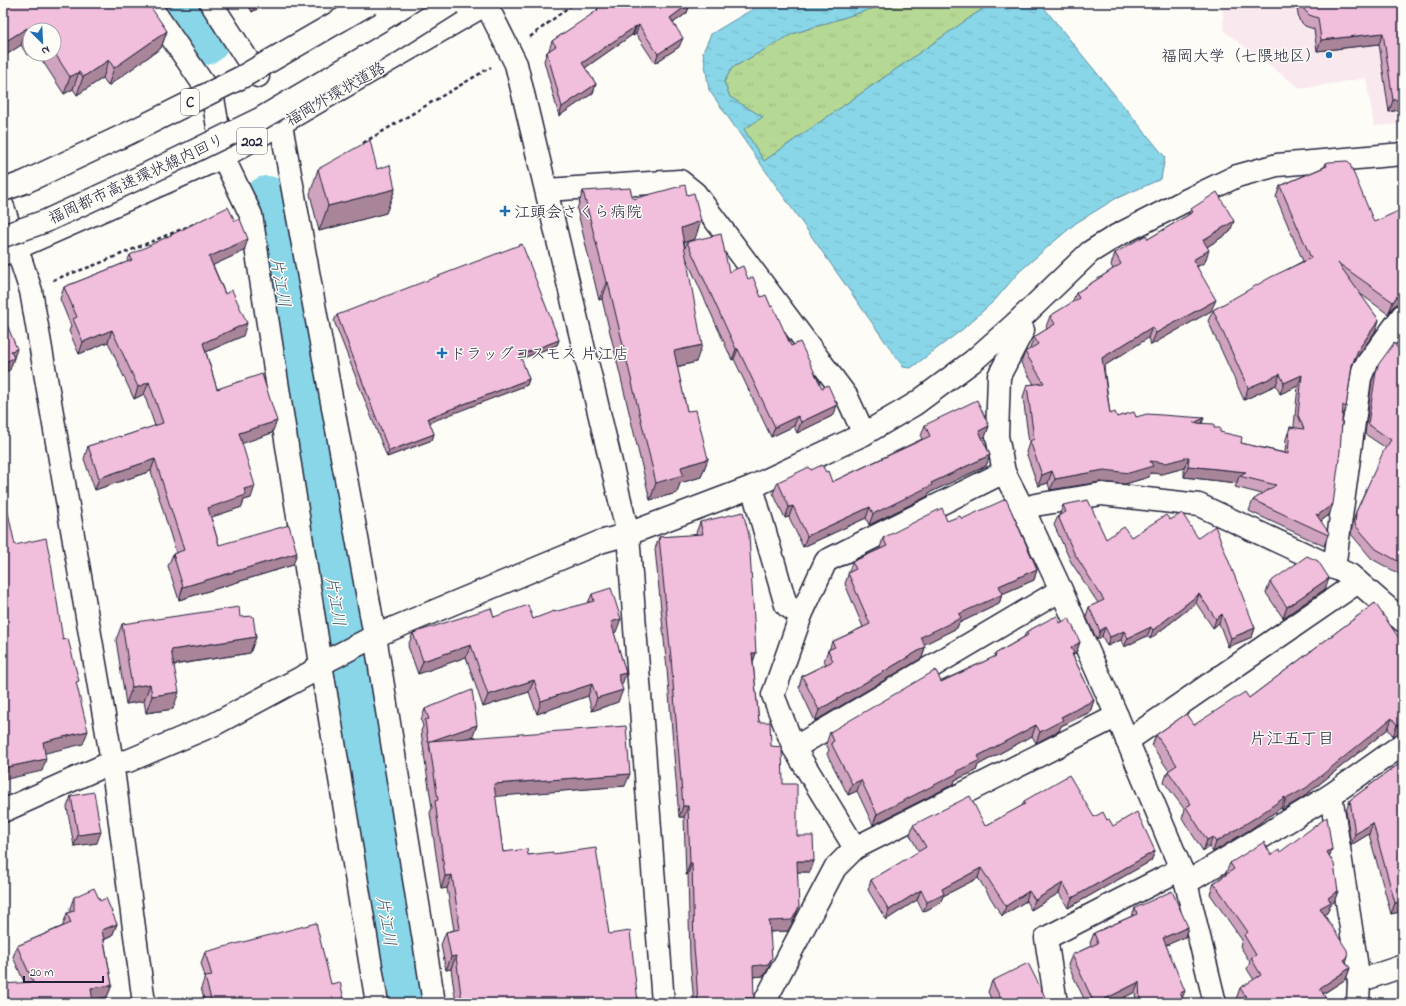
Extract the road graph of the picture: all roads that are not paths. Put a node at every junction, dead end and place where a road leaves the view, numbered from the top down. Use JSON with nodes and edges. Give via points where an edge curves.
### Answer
{"nodes":[{"id":1,"x":148,"y":3,"type":"edge"},
{"id":2,"x":211,"y":3,"type":"edge"},
{"id":3,"x":370,"y":3,"type":"edge"},
{"id":4,"x":378,"y":3,"type":"edge"},
{"id":5,"x":452,"y":3,"type":"edge"},
{"id":6,"x":487,"y":4,"type":"edge"},
{"id":7,"x":258,"y":76,"type":"junction"},
{"id":8,"x":213,"y":98,"type":"junction"},
{"id":9,"x":281,"y":125,"type":"junction"},
{"id":10,"x":1403,"y":154,"type":"edge"},
{"id":11,"x":223,"y":157,"type":"junction"},
{"id":12,"x":547,"y":190,"type":"junction"},
{"id":13,"x":3,"y":191,"type":"edge"},
{"id":14,"x":3,"y":207,"type":"edge"},
{"id":15,"x":8,"y":246,"type":"edge"},
{"id":16,"x":1403,"y":315,"type":"edge"},
{"id":17,"x":1016,"y":323,"type":"junction"},
{"id":18,"x":864,"y":434,"type":"junction"},
{"id":19,"x":1004,"y":472,"type":"junction"},
{"id":20,"x":752,"y":486,"type":"junction"},
{"id":21,"x":1024,"y":511,"type":"junction"},
{"id":22,"x":628,"y":534,"type":"junction"},
{"id":23,"x":1334,"y":568,"type":"junction"},
{"id":24,"x":1358,"y":582,"type":"junction"},
{"id":25,"x":1061,"y":590,"type":"junction"},
{"id":26,"x":801,"y":615,"type":"junction"},
{"id":27,"x":1403,"y":622,"type":"edge"},
{"id":28,"x":376,"y":636,"type":"junction"},
{"id":29,"x":322,"y":663,"type":"junction"},
{"id":30,"x":1116,"y":716,"type":"junction"},
{"id":31,"x":1127,"y":741,"type":"junction"},
{"id":32,"x":1403,"y":744,"type":"edge"},
{"id":33,"x":794,"y":748,"type":"junction"},
{"id":34,"x":112,"y":762,"type":"junction"},
{"id":35,"x":1331,"y":794,"type":"junction"},
{"id":36,"x":3,"y":811,"type":"edge"},
{"id":37,"x":856,"y":848,"type":"junction"},
{"id":38,"x":1184,"y":876,"type":"junction"},
{"id":39,"x":1403,"y":966,"type":"edge"},
{"id":40,"x":1359,"y":981,"type":"junction"},
{"id":41,"x":144,"y":1003,"type":"edge"},
{"id":42,"x":377,"y":1003,"type":"edge"},
{"id":43,"x":434,"y":1003,"type":"edge"},
{"id":44,"x":663,"y":1003,"type":"edge"},
{"id":45,"x":764,"y":1003,"type":"edge"},
{"id":46,"x":1056,"y":1003,"type":"edge"},
{"id":47,"x":1216,"y":1003,"type":"edge"},
{"id":48,"x":1358,"y":1003,"type":"edge"}],
"edges":[{"from":1,"to":8,"type":"main road"},
{"from":2,"to":7,"type":"main road"},
{"from":3,"to":13,"type":"main road","number":"C","bridge":true,"via":[[242,77]]},
{"from":4,"to":7,"type":"main road"},
{"from":5,"to":15,"type":"main road","name":"福岡都市高速環状線内回り","bridge":true,"via":[[260,119],[46,221]]},
{"from":6,"to":9,"type":"main road","name":"福岡外環状道路","number":"202"},
{"from":6,"to":12,"type":"main road","via":[[516,64]]},
{"from":7,"to":8,"type":"main road"},
{"from":8,"to":11,"type":"main road"},
{"from":8,"to":13,"type":"main road"},
{"from":9,"to":11,"type":"main road","name":"福岡外環状道路","number":"202"},
{"from":9,"to":28,"type":"main road"},
{"from":10,"to":17,"type":"main road","via":[[1277,165],[1237,176],[1116,236],[1090,252]]},
{"from":11,"to":15,"type":"main road","name":"福岡外環状道路","number":"202"},
{"from":11,"to":29,"type":"main road","via":[[251,215]]},
{"from":12,"to":18,"type":"main road","via":[[680,181],[695,193],[847,397]]},
{"from":12,"to":22,"type":"main road"},
{"from":14,"to":15,"type":"main road"},
{"from":15,"to":34,"type":"main road","via":[[31,291]]},
{"from":16,"to":23,"type":"main road","via":[[1364,368],[1360,378]]},
{"from":17,"to":18,"type":"main road","via":[[973,361],[915,404]]},
{"from":17,"to":19,"type":"main road","via":[[1023,330],[999,376],[997,436]]},
{"from":18,"to":20,"type":"main road"},
{"from":19,"to":21,"type":"main road"},
{"from":19,"to":26,"type":"main road","via":[[826,561]]},
{"from":20,"to":22,"type":"main road"},
{"from":20,"to":26,"type":"main road","via":[[786,605]]},
{"from":21,"to":23,"type":"main road","via":[[1035,505],[1102,494],[1198,505]]},
{"from":21,"to":25,"type":"main road"},
{"from":22,"to":28,"type":"main road","via":[[600,542]]},
{"from":22,"to":44,"type":"main road"},
{"from":23,"to":24,"type":"main road","via":[[1350,575]]},
{"from":24,"to":27,"type":"main road"},
{"from":24,"to":31,"type":"main road"},
{"from":25,"to":30,"type":"main road"},
{"from":25,"to":33,"type":"main road"},
{"from":26,"to":33,"type":"main road","via":[[773,696]]},
{"from":28,"to":29,"type":"main road"},
{"from":28,"to":43,"type":"main road"},
{"from":29,"to":34,"type":"main road","via":[[310,673],[213,725],[128,761]]},
{"from":29,"to":42,"type":"main road"},
{"from":30,"to":31,"type":"main road"},
{"from":30,"to":37,"type":"main road"},
{"from":31,"to":38,"type":"main road"},
{"from":32,"to":35,"type":"main road"},
{"from":33,"to":37,"type":"main road"},
{"from":34,"to":36,"type":"main road"},
{"from":34,"to":41,"type":"main road"},
{"from":35,"to":38,"type":"main road"},
{"from":35,"to":40,"type":"main road"},
{"from":37,"to":45,"type":"main road","via":[[835,868]]},
{"from":38,"to":46,"type":"main road","via":[[1046,938]]},
{"from":38,"to":47,"type":"main road"},
{"from":39,"to":40,"type":"main road"},
{"from":40,"to":48,"type":"main road"}]}
